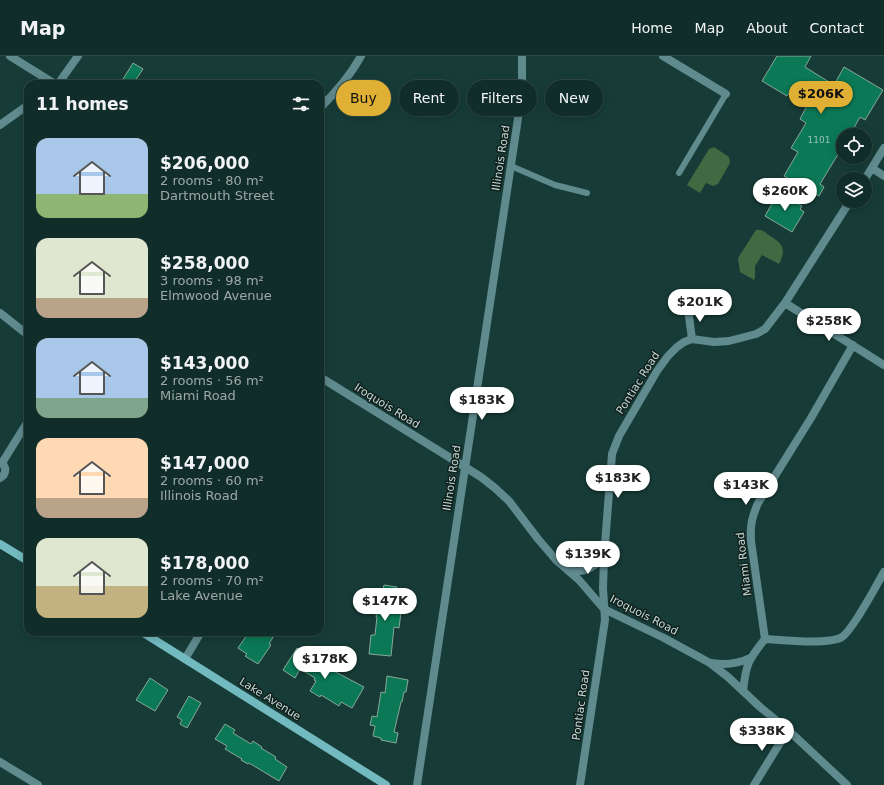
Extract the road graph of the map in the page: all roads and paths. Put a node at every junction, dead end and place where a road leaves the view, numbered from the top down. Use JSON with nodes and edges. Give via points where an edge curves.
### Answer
{"nodes":[{"id":1,"x":10,"y":56,"type":"edge"},
{"id":2,"x":78,"y":56,"type":"edge"},
{"id":3,"x":360,"y":56,"type":"edge"},
{"id":4,"x":522,"y":56,"type":"edge"},
{"id":5,"x":663,"y":56,"type":"edge"},
{"id":6,"x":49,"y":80,"type":"edge"},
{"id":7,"x":61,"y":80,"type":"edge"},
{"id":8,"x":726,"y":94,"type":"joint"},
{"id":9,"x":324,"y":104,"type":"edge"},
{"id":10,"x":24,"y":108,"type":"edge"},
{"id":11,"x":0,"y":125,"type":"edge"},
{"id":12,"x":884,"y":148,"type":"edge"},
{"id":13,"x":510,"y":166,"type":"junction"},
{"id":14,"x":872,"y":168,"type":"junction"},
{"id":15,"x":869,"y":172,"type":"edge"},
{"id":16,"x":679,"y":173,"type":"dead end"},
{"id":17,"x":884,"y":176,"type":"edge"},
{"id":18,"x":587,"y":193,"type":"dead end"},
{"id":19,"x":846,"y":208,"type":"edge"},
{"id":20,"x":785,"y":303,"type":"junction"},
{"id":21,"x":688,"y":309,"type":"dead end"},
{"id":22,"x":0,"y":313,"type":"edge"},
{"id":23,"x":24,"y":332,"type":"edge"},
{"id":24,"x":692,"y":339,"type":"junction"},
{"id":25,"x":853,"y":345,"type":"junction"},
{"id":26,"x":884,"y":365,"type":"edge"},
{"id":27,"x":324,"y":380,"type":"edge"},
{"id":28,"x":24,"y":427,"type":"edge"},
{"id":29,"x":1,"y":462,"type":"edge"},
{"id":30,"x":465,"y":468,"type":"junction"},
{"id":31,"x":0,"y":478,"type":"edge"},
{"id":32,"x":0,"y":544,"type":"edge"},
{"id":33,"x":604,"y":557,"type":"junction"},
{"id":34,"x":24,"y":559,"type":"edge"},
{"id":35,"x":567,"y":570,"type":"junction"},
{"id":36,"x":884,"y":572,"type":"edge"},
{"id":37,"x":604,"y":609,"type":"junction"},
{"id":38,"x":148,"y":636,"type":"edge"},
{"id":39,"x":199,"y":636,"type":"edge"},
{"id":40,"x":765,"y":639,"type":"junction"},
{"id":41,"x":750,"y":658,"type":"junction"},
{"id":42,"x":185,"y":659,"type":"junction"},
{"id":43,"x":710,"y":663,"type":"junction"},
{"id":44,"x":743,"y":691,"type":"junction"},
{"id":45,"x":788,"y":730,"type":"junction"},
{"id":46,"x":0,"y":762,"type":"edge"},
{"id":47,"x":38,"y":785,"type":"edge"},
{"id":48,"x":386,"y":785,"type":"edge"},
{"id":49,"x":417,"y":785,"type":"edge"},
{"id":50,"x":580,"y":785,"type":"edge"},
{"id":51,"x":754,"y":785,"type":"edge"},
{"id":52,"x":847,"y":785,"type":"edge"}],
"edges":[{"from":1,"to":6,"type":"street"},
{"from":2,"to":7,"type":"street"},
{"from":3,"to":9,"type":"street","via":[[336,92]]},
{"from":4,"to":13,"type":"street","name":"Illinois Road","via":[[522,92]]},
{"from":5,"to":8,"type":"street"},
{"from":8,"to":16,"type":"lane"},
{"from":10,"to":11,"type":"street"},
{"from":12,"to":14,"type":"street"},
{"from":13,"to":18,"type":"lane","via":[[554,185]]},
{"from":13,"to":30,"type":"street","name":"Illinois Road"},
{"from":14,"to":15,"type":"street"},
{"from":14,"to":17,"type":"street"},
{"from":19,"to":20,"type":"street"},
{"from":20,"to":24,"type":"street","via":[[771,323],[756,334],[729,341]]},
{"from":20,"to":25,"type":"street"},
{"from":21,"to":24,"type":"street"},
{"from":22,"to":23,"type":"street"},
{"from":24,"to":33,"type":"street","name":"Pontiac Road","via":[[684,342],[668,356],[614,445]]},
{"from":25,"to":26,"type":"street"},
{"from":25,"to":40,"type":"street","name":"Miami Road","via":[[752,515],[751,541]]},
{"from":27,"to":30,"type":"street","name":"Iroquois Road"},
{"from":28,"to":29,"type":"street"},
{"from":29,"to":31,"type":"street","via":[[6,470]]},
{"from":30,"to":35,"type":"street","name":"Iroquois Road","via":[[481,477],[504,497]]},
{"from":30,"to":49,"type":"street","name":"Illinois Road"},
{"from":32,"to":34,"type":"main road"},
{"from":33,"to":35,"type":"street","via":[[584,572]]},
{"from":33,"to":37,"type":"street","name":"Pontiac Road"},
{"from":35,"to":37,"type":"street","name":"Iroquois Road"},
{"from":36,"to":40,"type":"street","via":[[850,628],[842,636],[822,641]]},
{"from":37,"to":43,"type":"street","name":"Iroquois Road"},
{"from":37,"to":50,"type":"street","name":"Pontiac Road","via":[[605,620]]},
{"from":38,"to":42,"type":"main road","name":"Lake Avenue"},
{"from":39,"to":42,"type":"street"},
{"from":40,"to":41,"type":"street"},
{"from":41,"to":43,"type":"street","via":[[735,663]]},
{"from":41,"to":44,"type":"street"},
{"from":42,"to":48,"type":"main road","name":"Lake Avenue"},
{"from":43,"to":44,"type":"street","name":"Iroquois Road"},
{"from":44,"to":45,"type":"street","name":"Iroquois Road"},
{"from":45,"to":51,"type":"street"},
{"from":45,"to":52,"type":"street","name":"Iroquois Road"},
{"from":46,"to":47,"type":"street"}]}
